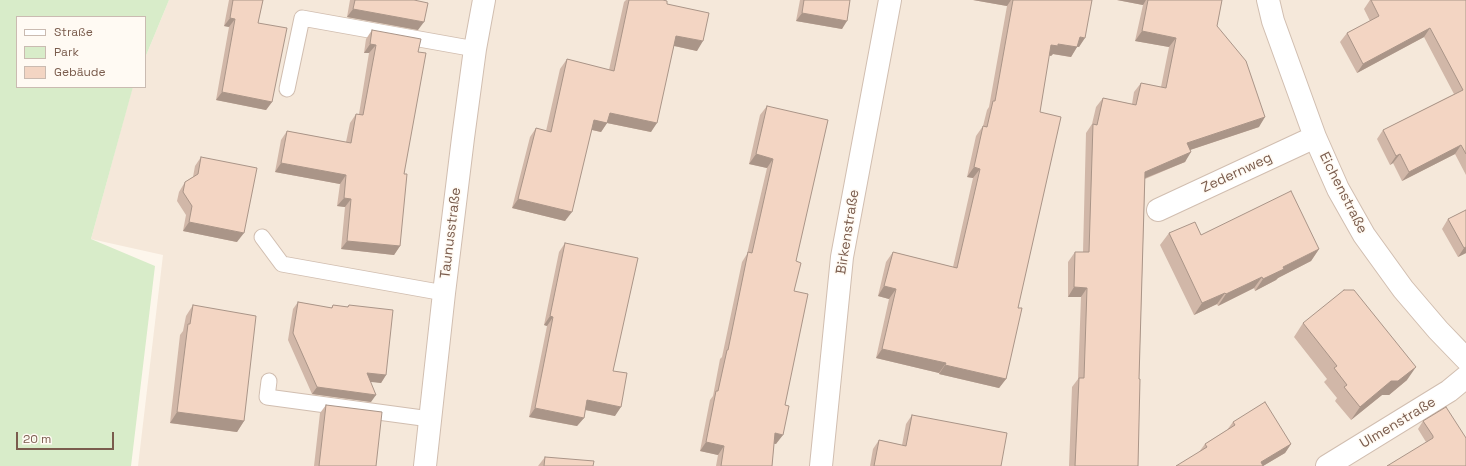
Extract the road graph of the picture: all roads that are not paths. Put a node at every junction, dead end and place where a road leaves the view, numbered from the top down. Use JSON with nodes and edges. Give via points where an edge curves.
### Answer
{"nodes":[{"id":1,"x":484,"y":0,"type":"edge"},
{"id":2,"x":890,"y":0,"type":"edge"},
{"id":3,"x":1268,"y":0,"type":"edge"},
{"id":4,"x":475,"y":49,"type":"junction"},
{"id":5,"x":287,"y":89,"type":"dead end"},
{"id":6,"x":1315,"y":137,"type":"junction"},
{"id":7,"x":1158,"y":210,"type":"dead end"},
{"id":8,"x":262,"y":237,"type":"dead end"},
{"id":9,"x":444,"y":293,"type":"junction"},
{"id":10,"x":1466,"y":359,"type":"edge"},
{"id":11,"x":1466,"y":377,"type":"edge"},
{"id":12,"x":269,"y":381,"type":"dead end"},
{"id":13,"x":430,"y":420,"type":"junction"},
{"id":14,"x":425,"y":466,"type":"edge"},
{"id":15,"x":821,"y":466,"type":"edge"},
{"id":16,"x":1327,"y":466,"type":"edge"}],
"edges":[{"from":1,"to":4,"type":"street","name":"Taunusstraße"},
{"from":2,"to":15,"type":"street","name":"Birkenstraße","via":[[842,257]]},
{"from":3,"to":6,"type":"street","name":"Eichenstraße","via":[[1273,22]]},
{"from":4,"to":5,"type":"lane","via":[[302,18]]},
{"from":4,"to":9,"type":"street","name":"Taunusstraße"},
{"from":6,"to":7,"type":"street","name":"Zedernweg"},
{"from":6,"to":10,"type":"street","name":"Eichenstraße","via":[[1338,189],[1364,235],[1403,289]]},
{"from":8,"to":9,"type":"lane","via":[[282,264]]},
{"from":9,"to":13,"type":"street","name":"Taunusstraße"},
{"from":11,"to":16,"type":"street","name":"Ulmenstraße","via":[[1449,392]]},
{"from":12,"to":13,"type":"lane","via":[[267,397]]},
{"from":13,"to":14,"type":"street","name":"Taunusstraße"}]}
